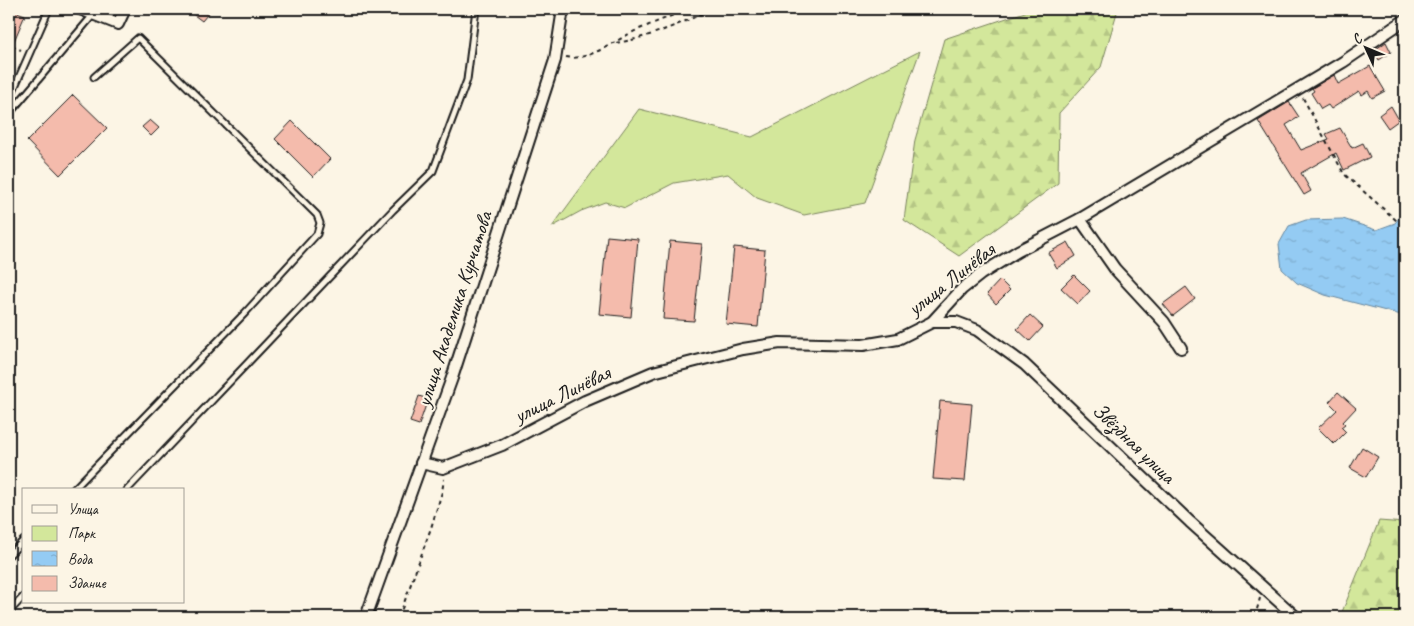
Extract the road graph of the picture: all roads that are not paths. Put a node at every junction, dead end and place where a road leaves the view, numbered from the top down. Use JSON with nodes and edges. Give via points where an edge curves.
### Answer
{"nodes":[{"id":1,"x":50,"y":9,"type":"edge"},
{"id":2,"x":80,"y":9,"type":"edge"},
{"id":3,"x":125,"y":9,"type":"edge"},
{"id":4,"x":476,"y":9,"type":"edge"},
{"id":5,"x":563,"y":9,"type":"edge"},
{"id":6,"x":93,"y":14,"type":"junction"},
{"id":7,"x":1405,"y":20,"type":"edge"},
{"id":8,"x":94,"y":77,"type":"dead end"},
{"id":9,"x":9,"y":100,"type":"edge"},
{"id":10,"x":9,"y":114,"type":"edge"},
{"id":11,"x":1080,"y":219,"type":"junction"},
{"id":12,"x":932,"y":322,"type":"junction"},
{"id":13,"x":1181,"y":348,"type":"dead end"},
{"id":14,"x":421,"y":463,"type":"junction"},
{"id":15,"x":75,"y":488,"type":"edge"},
{"id":16,"x":129,"y":488,"type":"edge"},
{"id":17,"x":22,"y":542,"type":"edge"},
{"id":18,"x":9,"y":555,"type":"edge"},
{"id":19,"x":22,"y":598,"type":"edge"},
{"id":20,"x":9,"y":612,"type":"edge"},
{"id":21,"x":366,"y":617,"type":"edge"},
{"id":22,"x":1296,"y":617,"type":"edge"}],
"edges":[{"from":1,"to":9,"type":"lane"},
{"from":2,"to":6,"type":"street"},
{"from":3,"to":6,"type":"street","via":[[118,24]]},
{"from":4,"to":16,"type":"lane","via":[[467,80],[433,172]]},
{"from":5,"to":14,"type":"street","name":"улица Академика Курчатова","via":[[556,55],[455,369]]},
{"from":6,"to":10,"type":"lane"},
{"from":7,"to":11,"type":"street","name":"улица Линёвая","via":[[1342,62]]},
{"from":8,"to":15,"type":"lane","via":[[138,38],[317,215],[320,223],[317,234],[245,313]]},
{"from":11,"to":12,"type":"street","name":"улица Линёвая","via":[[981,274],[962,289]]},
{"from":11,"to":13,"type":"street","via":[[1115,269],[1164,322]]},
{"from":12,"to":14,"type":"street","name":"улица Линёвая","via":[[898,339],[863,345],[780,343],[653,372],[585,401],[502,445],[442,468]]},
{"from":12,"to":22,"type":"street","name":"Звёздная улица","via":[[956,322],[976,330],[1024,364],[1190,522]]},
{"from":14,"to":21,"type":"street","name":"улица Академика Курчатова"},
{"from":17,"to":18,"type":"lane"},
{"from":19,"to":20,"type":"lane"}]}
